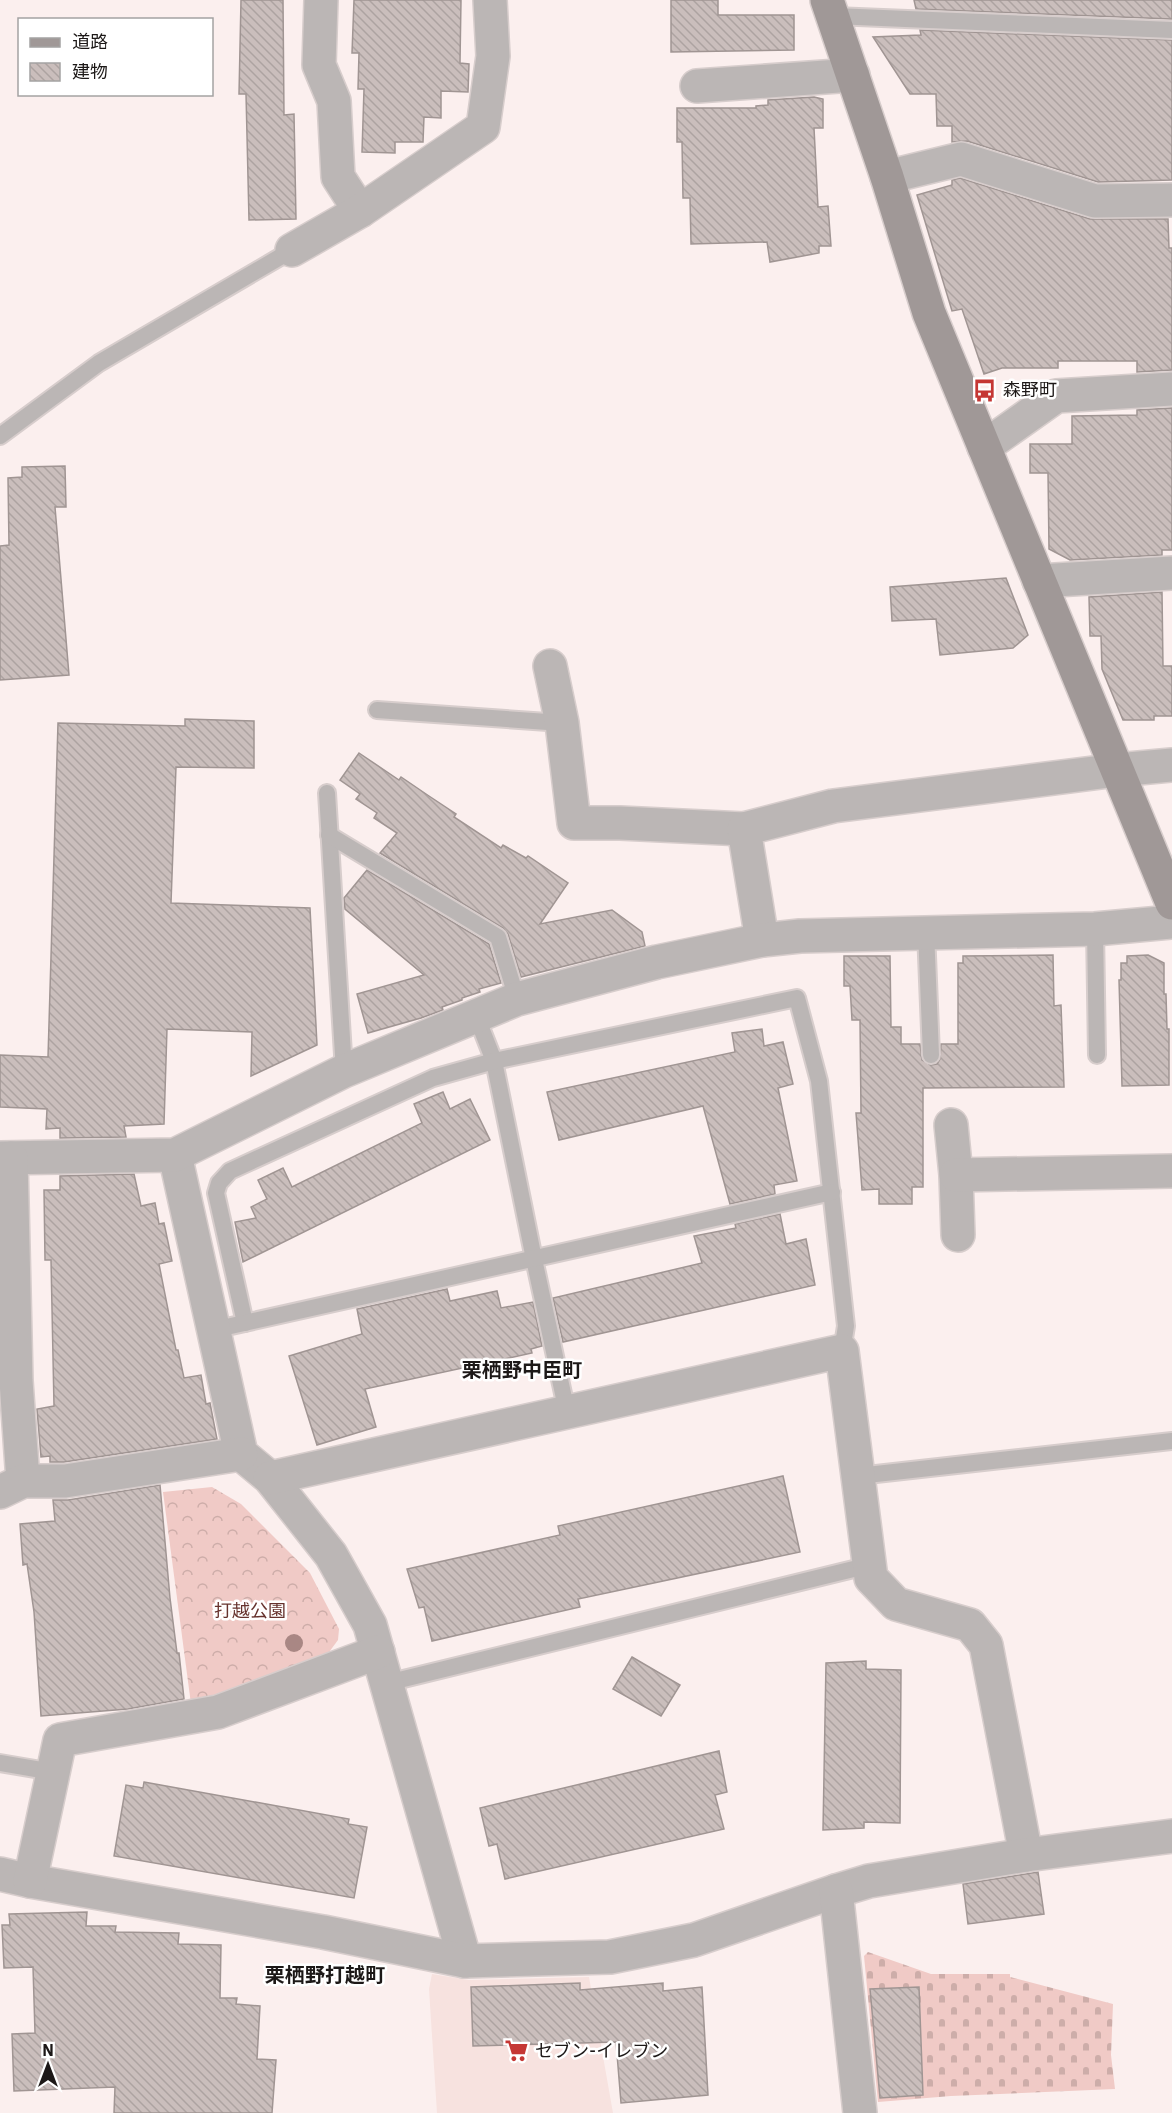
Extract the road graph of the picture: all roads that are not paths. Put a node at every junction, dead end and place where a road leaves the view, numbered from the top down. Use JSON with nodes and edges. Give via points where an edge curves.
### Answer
{"nodes":[{"id":1,"x":321,"y":0,"type":"edge"},
{"id":2,"x":490,"y":0,"type":"edge"},
{"id":3,"x":831,"y":8,"type":"edge"},
{"id":4,"x":1172,"y":30,"type":"edge"},
{"id":5,"x":853,"y":75,"type":"junction"},
{"id":6,"x":697,"y":86,"type":"dead end"},
{"id":7,"x":887,"y":177,"type":"junction"},
{"id":8,"x":1172,"y":200,"type":"edge"},
{"id":9,"x":360,"y":211,"type":"junction"},
{"id":10,"x":292,"y":250,"type":"joint"},
{"id":11,"x":1172,"y":389,"type":"edge"},
{"id":12,"x":0,"y":436,"type":"edge"},
{"id":13,"x":984,"y":447,"type":"junction"},
{"id":14,"x":1172,"y":573,"type":"edge"},
{"id":15,"x":1040,"y":581,"type":"junction"},
{"id":16,"x":550,"y":666,"type":"dead end"},
{"id":17,"x":377,"y":710,"type":"dead end"},
{"id":18,"x":562,"y":723,"type":"junction"},
{"id":19,"x":1172,"y":765,"type":"edge"},
{"id":20,"x":1117,"y":770,"type":"junction"},
{"id":21,"x":327,"y":793,"type":"dead end"},
{"id":22,"x":744,"y":829,"type":"junction"},
{"id":23,"x":329,"y":835,"type":"junction"},
{"id":24,"x":1172,"y":903,"type":"edge"},
{"id":25,"x":1172,"y":922,"type":"edge"},
{"id":26,"x":1095,"y":929,"type":"junction"},
{"id":27,"x":926,"y":931,"type":"junction"},
{"id":28,"x":762,"y":940,"type":"junction"},
{"id":29,"x":517,"y":999,"type":"junction"},
{"id":30,"x":476,"y":1015,"type":"junction"},
{"id":31,"x":931,"y":1055,"type":"dead end"},
{"id":32,"x":1097,"y":1055,"type":"dead end"},
{"id":33,"x":494,"y":1061,"type":"junction"},
{"id":34,"x":344,"y":1071,"type":"junction"},
{"id":35,"x":951,"y":1125,"type":"dead end"},
{"id":36,"x":175,"y":1155,"type":"junction"},
{"id":37,"x":5,"y":1158,"type":"edge"},
{"id":38,"x":1172,"y":1171,"type":"edge"},
{"id":39,"x":956,"y":1175,"type":"junction"},
{"id":40,"x":832,"y":1192,"type":"junction"},
{"id":41,"x":958,"y":1235,"type":"dead end"},
{"id":42,"x":534,"y":1259,"type":"junction"},
{"id":43,"x":245,"y":1323,"type":"junction"},
{"id":44,"x":213,"y":1330,"type":"junction"},
{"id":45,"x":842,"y":1351,"type":"junction"},
{"id":46,"x":8,"y":1381,"type":"edge"},
{"id":47,"x":567,"y":1412,"type":"junction"},
{"id":48,"x":1172,"y":1441,"type":"edge"},
{"id":49,"x":241,"y":1454,"type":"junction"},
{"id":50,"x":858,"y":1476,"type":"junction"},
{"id":51,"x":270,"y":1478,"type":"junction"},
{"id":52,"x":11,"y":1487,"type":"edge"},
{"id":53,"x":870,"y":1565,"type":"junction"},
{"id":54,"x":378,"y":1652,"type":"junction"},
{"id":55,"x":387,"y":1683,"type":"junction"},
{"id":56,"x":0,"y":1763,"type":"edge"},
{"id":57,"x":53,"y":1773,"type":"junction"},
{"id":58,"x":1172,"y":1836,"type":"edge"},
{"id":59,"x":1026,"y":1855,"type":"junction"},
{"id":60,"x":15,"y":1877,"type":"edge"},
{"id":61,"x":836,"y":1891,"type":"junction"},
{"id":62,"x":465,"y":1961,"type":"junction"},
{"id":63,"x":860,"y":2113,"type":"edge"}],
"edges":[{"from":1,"to":9,"type":"street","via":[[319,65],[334,101],[338,177]]},
{"from":2,"to":9,"type":"street","via":[[493,56],[483,127]]},
{"from":3,"to":4,"type":"lane"},
{"from":3,"to":5,"type":"street"},
{"from":5,"to":6,"type":"street"},
{"from":5,"to":7,"type":"street"},
{"from":7,"to":8,"type":"street","via":[[961,159],[1095,201]]},
{"from":7,"to":13,"type":"street","via":[[929,313]]},
{"from":9,"to":10,"type":"street"},
{"from":10,"to":12,"type":"lane","via":[[99,363]]},
{"from":11,"to":13,"type":"street","via":[[1056,396]]},
{"from":13,"to":15,"type":"street"},
{"from":14,"to":15,"type":"street"},
{"from":15,"to":20,"type":"street"},
{"from":16,"to":18,"type":"street"},
{"from":17,"to":18,"type":"lane"},
{"from":18,"to":22,"type":"street","via":[[574,823]]},
{"from":19,"to":20,"type":"street"},
{"from":20,"to":22,"type":"street","via":[[833,806]]},
{"from":20,"to":24,"type":"street"},
{"from":21,"to":23,"type":"lane"},
{"from":22,"to":28,"type":"street"},
{"from":23,"to":29,"type":"lane","via":[[498,937]]},
{"from":23,"to":34,"type":"lane"},
{"from":25,"to":26,"type":"street"},
{"from":26,"to":27,"type":"street"},
{"from":26,"to":32,"type":"lane"},
{"from":27,"to":28,"type":"street"},
{"from":27,"to":31,"type":"lane"},
{"from":28,"to":29,"type":"street","via":[[657,962]]},
{"from":29,"to":30,"type":"street"},
{"from":30,"to":33,"type":"lane"},
{"from":30,"to":34,"type":"street"},
{"from":33,"to":40,"type":"lane","via":[[797,998],[819,1081]]},
{"from":33,"to":42,"type":"lane"},
{"from":33,"to":43,"type":"lane","via":[[433,1078],[230,1171],[216,1193]]},
{"from":34,"to":36,"type":"street"},
{"from":35,"to":39,"type":"street"},
{"from":36,"to":37,"type":"street"},
{"from":36,"to":44,"type":"street"},
{"from":37,"to":46,"type":"street"},
{"from":38,"to":39,"type":"street"},
{"from":39,"to":41,"type":"street"},
{"from":40,"to":42,"type":"lane"},
{"from":40,"to":45,"type":"lane","via":[[846,1326]]},
{"from":42,"to":43,"type":"lane"},
{"from":42,"to":47,"type":"lane"},
{"from":43,"to":44,"type":"lane"},
{"from":44,"to":49,"type":"street"},
{"from":45,"to":47,"type":"street"},
{"from":45,"to":50,"type":"street"},
{"from":46,"to":52,"type":"street"},
{"from":47,"to":51,"type":"street"},
{"from":48,"to":50,"type":"lane"},
{"from":49,"to":51,"type":"street"},
{"from":49,"to":52,"type":"street"},
{"from":50,"to":53,"type":"street"},
{"from":51,"to":54,"type":"street","via":[[331,1554],[370,1624]]},
{"from":53,"to":55,"type":"lane"},
{"from":53,"to":59,"type":"street","via":[[872,1578],[896,1604],[970,1625],[986,1645]]},
{"from":54,"to":55,"type":"street"},
{"from":54,"to":57,"type":"street","via":[[218,1712],[60,1740]]},
{"from":55,"to":62,"type":"street"},
{"from":56,"to":57,"type":"lane"},
{"from":57,"to":60,"type":"street"},
{"from":58,"to":59,"type":"street"},
{"from":59,"to":61,"type":"street","via":[[914,1872]]},
{"from":60,"to":62,"type":"street"},
{"from":61,"to":62,"type":"street","via":[[694,1940],[610,1957]]},
{"from":61,"to":63,"type":"street"}]}
